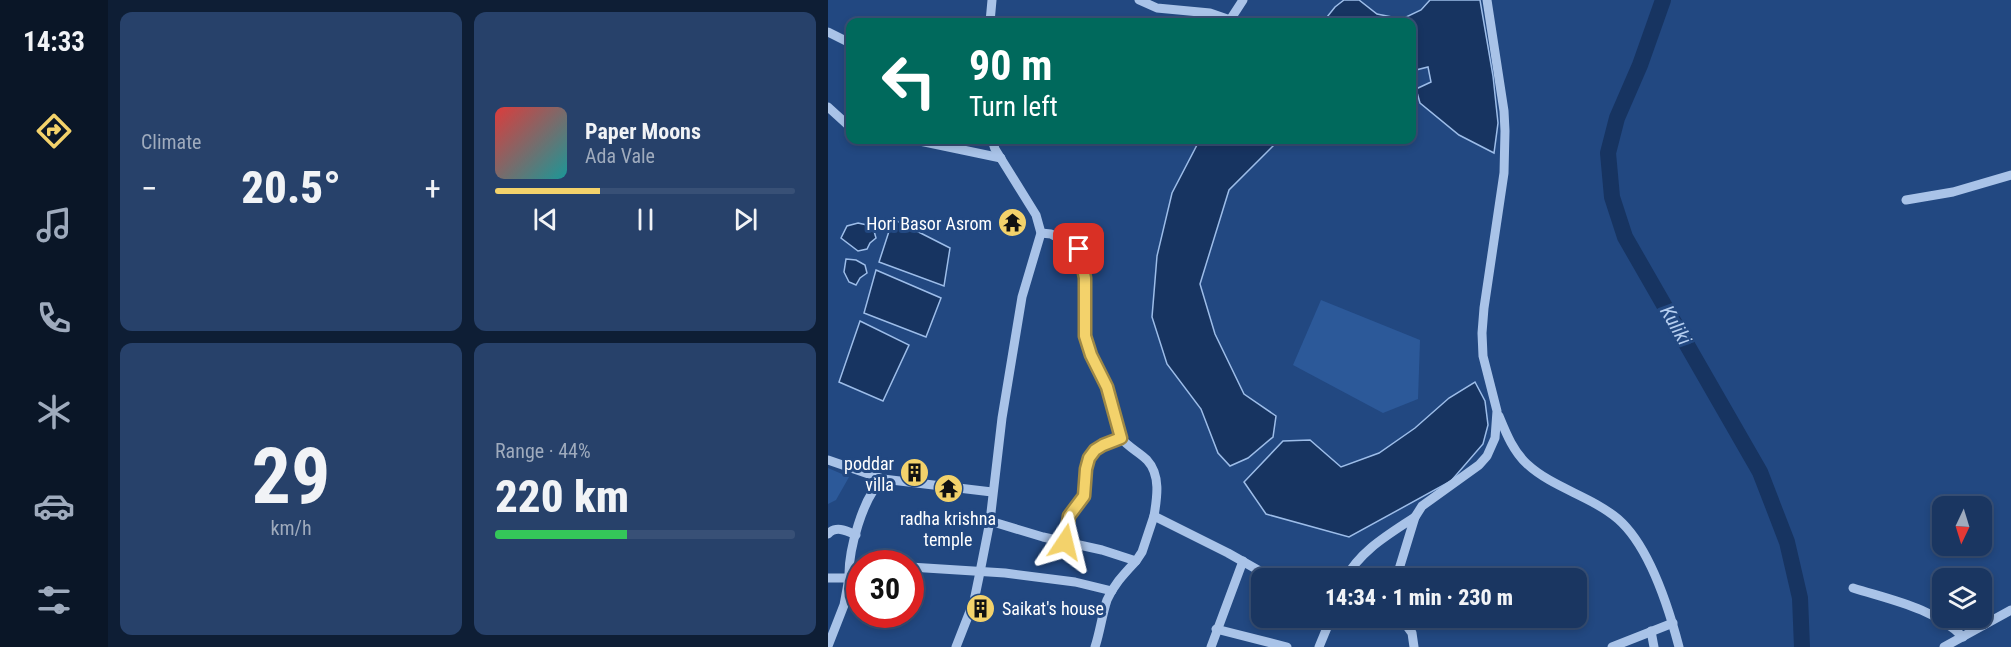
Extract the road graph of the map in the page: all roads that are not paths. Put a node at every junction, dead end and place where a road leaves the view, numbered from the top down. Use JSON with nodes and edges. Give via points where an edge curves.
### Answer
{"nodes":[{"id":1,"x":992,"y":0,"type":"edge"},
{"id":2,"x":1139,"y":0,"type":"edge"},
{"id":3,"x":1243,"y":0,"type":"edge"},
{"id":4,"x":1487,"y":0,"type":"edge"},
{"id":5,"x":990,"y":18,"type":"edge"},
{"id":6,"x":1224,"y":18,"type":"edge"},
{"id":7,"x":1234,"y":18,"type":"edge"},
{"id":8,"x":828,"y":32,"type":"edge"},
{"id":9,"x":846,"y":41,"type":"edge"},
{"id":10,"x":828,"y":107,"type":"edge"},
{"id":11,"x":846,"y":123,"type":"edge"},
{"id":12,"x":934,"y":144,"type":"edge"},
{"id":13,"x":993,"y":144,"type":"edge"},
{"id":14,"x":1001,"y":158,"type":"junction"},
{"id":15,"x":2011,"y":175,"type":"edge"},
{"id":16,"x":1906,"y":200,"type":"dead end"},
{"id":17,"x":1041,"y":233,"type":"junction"},
{"id":18,"x":1497,"y":411,"type":"junction"},
{"id":19,"x":1121,"y":438,"type":"junction"},
{"id":20,"x":828,"y":460,"type":"edge"},
{"id":21,"x":883,"y":479,"type":"junction"},
{"id":22,"x":992,"y":492,"type":"junction"},
{"id":23,"x":1154,"y":516,"type":"junction"},
{"id":24,"x":1415,"y":517,"type":"junction"},
{"id":25,"x":990,"y":521,"type":"junction"},
{"id":26,"x":828,"y":534,"type":"edge"},
{"id":27,"x":856,"y":535,"type":"junction"},
{"id":28,"x":1065,"y":542,"type":"junction"},
{"id":29,"x":853,"y":550,"type":"edge"},
{"id":30,"x":1136,"y":561,"type":"junction"},
{"id":31,"x":1243,"y":561,"type":"junction"},
{"id":32,"x":924,"y":568,"type":"edge"},
{"id":33,"x":1255,"y":568,"type":"edge"},
{"id":34,"x":1352,"y":568,"type":"edge"},
{"id":35,"x":1399,"y":568,"type":"edge"},
{"id":36,"x":980,"y":572,"type":"junction"},
{"id":37,"x":846,"y":577,"type":"edge"},
{"id":38,"x":828,"y":578,"type":"edge"},
{"id":39,"x":1852,"y":588,"type":"dead end"},
{"id":40,"x":1112,"y":591,"type":"junction"},
{"id":41,"x":846,"y":599,"type":"edge"},
{"id":42,"x":2011,"y":610,"type":"edge"},
{"id":43,"x":1673,"y":623,"type":"junction"},
{"id":44,"x":1216,"y":628,"type":"junction"},
{"id":45,"x":1327,"y":628,"type":"edge"},
{"id":46,"x":1409,"y":628,"type":"edge"},
{"id":47,"x":1652,"y":632,"type":"junction"},
{"id":48,"x":1963,"y":637,"type":"junction"},
{"id":49,"x":828,"y":646,"type":"edge"},
{"id":50,"x":956,"y":647,"type":"edge"},
{"id":51,"x":1095,"y":647,"type":"edge"},
{"id":52,"x":1211,"y":647,"type":"edge"},
{"id":53,"x":1287,"y":647,"type":"edge"},
{"id":54,"x":1319,"y":647,"type":"edge"},
{"id":55,"x":1414,"y":647,"type":"edge"},
{"id":56,"x":1611,"y":647,"type":"edge"},
{"id":57,"x":1654,"y":647,"type":"edge"},
{"id":58,"x":1679,"y":647,"type":"edge"},
{"id":59,"x":1944,"y":647,"type":"edge"}],
"edges":[{"from":1,"to":5,"type":"street"},
{"from":2,"to":6,"type":"street","via":[[1157,8]]},
{"from":3,"to":7,"type":"street"},
{"from":4,"to":18,"type":"street","via":[[1505,131],[1504,173],[1482,333],[1483,356]]},
{"from":8,"to":9,"type":"street"},
{"from":10,"to":11,"type":"street"},
{"from":12,"to":14,"type":"street"},
{"from":13,"to":14,"type":"street"},
{"from":14,"to":17,"type":"street","via":[[1036,215]]},
{"from":15,"to":16,"type":"street","via":[[1953,192]]},
{"from":17,"to":19,"type":"street","via":[[1079,249],[1085,270],[1087,346],[1107,387]]},
{"from":17,"to":22,"type":"street","via":[[1022,297]]},
{"from":18,"to":24,"type":"street","via":[[1495,438],[1487,456],[1422,506]]},
{"from":18,"to":43,"type":"street","via":[[1509,439],[1526,463],[1617,519],[1629,531],[1658,582]]},
{"from":19,"to":23,"type":"street","via":[[1150,465],[1157,480]]},
{"from":19,"to":28,"type":"street","via":[[1103,445],[1089,458],[1084,496],[1069,516]]},
{"from":20,"to":21,"type":"street"},
{"from":21,"to":22,"type":"street"},
{"from":21,"to":27,"type":"street","via":[[870,493]]},
{"from":22,"to":25,"type":"street"},
{"from":23,"to":30,"type":"street"},
{"from":23,"to":31,"type":"street"},
{"from":24,"to":34,"type":"street","via":[[1372,546]]},
{"from":24,"to":35,"type":"street"},
{"from":25,"to":28,"type":"street"},
{"from":25,"to":36,"type":"street"},
{"from":26,"to":27,"type":"street","via":[[837,529]]},
{"from":27,"to":29,"type":"street"},
{"from":28,"to":30,"type":"street"},
{"from":30,"to":40,"type":"street"},
{"from":31,"to":33,"type":"street"},
{"from":31,"to":44,"type":"street"},
{"from":32,"to":36,"type":"street"},
{"from":36,"to":40,"type":"street","via":[[1075,582]]},
{"from":36,"to":50,"type":"street","via":[[974,601]]},
{"from":37,"to":38,"type":"street"},
{"from":39,"to":48,"type":"street","via":[[1935,616]]},
{"from":40,"to":51,"type":"street"},
{"from":41,"to":49,"type":"street"},
{"from":42,"to":48,"type":"street"},
{"from":43,"to":47,"type":"street"},
{"from":43,"to":58,"type":"street"},
{"from":44,"to":52,"type":"street"},
{"from":44,"to":53,"type":"street"},
{"from":45,"to":54,"type":"street"},
{"from":46,"to":55,"type":"street"},
{"from":47,"to":56,"type":"street"},
{"from":47,"to":57,"type":"street"},
{"from":48,"to":59,"type":"street"}]}
